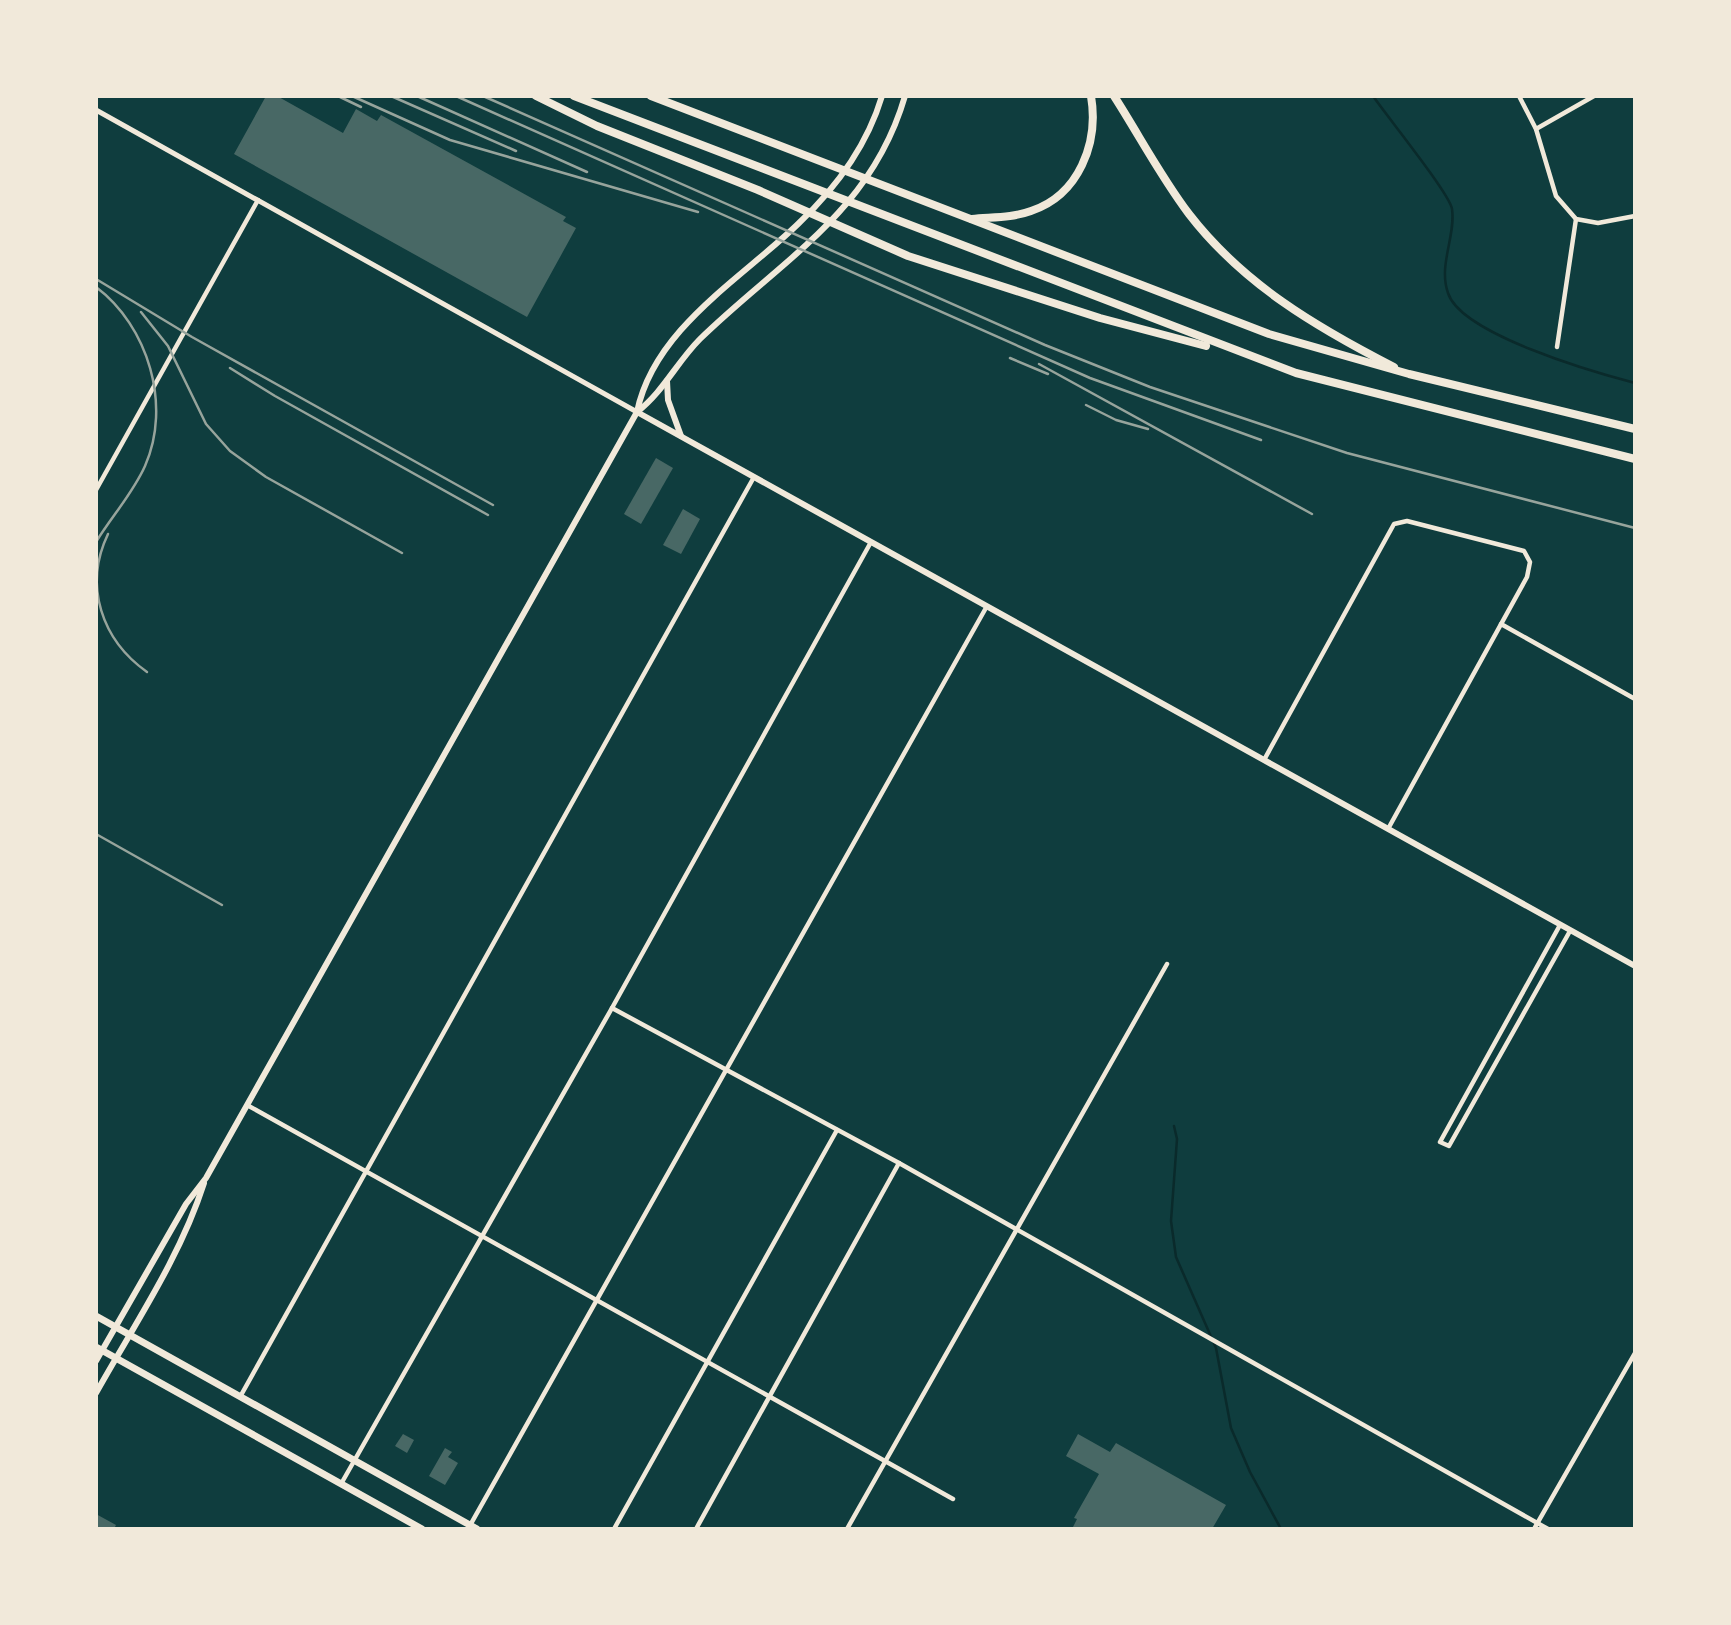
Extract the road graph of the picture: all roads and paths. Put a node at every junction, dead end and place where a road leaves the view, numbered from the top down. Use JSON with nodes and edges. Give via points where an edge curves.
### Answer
{"nodes":[{"id":1,"x":536,"y":96,"type":"edge"},
{"id":2,"x":574,"y":96,"type":"edge"},
{"id":3,"x":651,"y":96,"type":"edge"},
{"id":4,"x":882,"y":96,"type":"edge"},
{"id":5,"x":905,"y":96,"type":"edge"},
{"id":6,"x":1091,"y":96,"type":"edge"},
{"id":7,"x":1114,"y":96,"type":"edge"},
{"id":8,"x":1519,"y":96,"type":"edge"},
{"id":9,"x":1594,"y":96,"type":"edge"},
{"id":10,"x":96,"y":110,"type":"edge"},
{"id":11,"x":1536,"y":129,"type":"junction"},
{"id":12,"x":258,"y":200,"type":"junction"},
{"id":13,"x":808,"y":213,"type":"junction"},
{"id":14,"x":1635,"y":216,"type":"edge"},
{"id":15,"x":969,"y":219,"type":"junction"},
{"id":16,"x":1577,"y":219,"type":"junction"},
{"id":17,"x":831,"y":224,"type":"junction"},
{"id":18,"x":1557,"y":347,"type":"dead end"},
{"id":19,"x":1247,"y":356,"type":"junction"},
{"id":20,"x":1409,"y":374,"type":"junction"},
{"id":21,"x":666,"y":379,"type":"junction"},
{"id":22,"x":637,"y":412,"type":"junction"},
{"id":23,"x":1635,"y":429,"type":"edge"},
{"id":24,"x":681,"y":436,"type":"junction"},
{"id":25,"x":1635,"y":459,"type":"edge"},
{"id":26,"x":754,"y":477,"type":"junction"},
{"id":27,"x":96,"y":490,"type":"edge"},
{"id":28,"x":872,"y":542,"type":"junction"},
{"id":29,"x":987,"y":606,"type":"junction"},
{"id":30,"x":1500,"y":624,"type":"junction"},
{"id":31,"x":1635,"y":699,"type":"edge"},
{"id":32,"x":1263,"y":760,"type":"junction"},
{"id":33,"x":1388,"y":829,"type":"junction"},
{"id":34,"x":1560,"y":925,"type":"junction"},
{"id":35,"x":1570,"y":931,"type":"junction"},
{"id":36,"x":1167,"y":964,"type":"dead end"},
{"id":37,"x":1635,"y":966,"type":"edge"},
{"id":38,"x":612,"y":1008,"type":"junction"},
{"id":39,"x":726,"y":1071,"type":"junction"},
{"id":40,"x":247,"y":1105,"type":"junction"},
{"id":41,"x":837,"y":1130,"type":"junction"},
{"id":42,"x":899,"y":1163,"type":"junction"},
{"id":43,"x":366,"y":1171,"type":"junction"},
{"id":44,"x":206,"y":1178,"type":"junction"},
{"id":45,"x":1014,"y":1230,"type":"junction"},
{"id":46,"x":479,"y":1237,"type":"junction"},
{"id":47,"x":596,"y":1300,"type":"junction"},
{"id":48,"x":96,"y":1316,"type":"edge"},
{"id":49,"x":116,"y":1327,"type":"junction"},
{"id":50,"x":130,"y":1334,"type":"junction"},
{"id":51,"x":99,"y":1349,"type":"edge"},
{"id":52,"x":1635,"y":1353,"type":"edge"},
{"id":53,"x":116,"y":1358,"type":"junction"},
{"id":54,"x":96,"y":1361,"type":"edge"},
{"id":55,"x":708,"y":1364,"type":"junction"},
{"id":56,"x":96,"y":1393,"type":"edge"},
{"id":57,"x":240,"y":1397,"type":"junction"},
{"id":58,"x":770,"y":1399,"type":"junction"},
{"id":59,"x":354,"y":1461,"type":"junction"},
{"id":60,"x":884,"y":1462,"type":"junction"},
{"id":61,"x":341,"y":1483,"type":"junction"},
{"id":62,"x":953,"y":1499,"type":"dead end"},
{"id":63,"x":1537,"y":1522,"type":"junction"},
{"id":64,"x":472,"y":1528,"type":"edge"},
{"id":65,"x":422,"y":1529,"type":"edge"},
{"id":66,"x":614,"y":1529,"type":"edge"},
{"id":67,"x":696,"y":1529,"type":"edge"},
{"id":68,"x":847,"y":1529,"type":"edge"},
{"id":69,"x":1534,"y":1529,"type":"edge"},
{"id":70,"x":1548,"y":1529,"type":"edge"}],
"edges":[{"from":1,"to":13,"type":"highway"},
{"from":2,"to":19,"type":"highway"},
{"from":3,"to":15,"type":"highway"},
{"from":4,"to":13,"type":"main road","via":[[849,167]]},
{"from":5,"to":17,"type":"main road","via":[[878,159]]},
{"from":6,"to":15,"type":"highway","via":[[1094,123],[1090,146],[1066,188],[1031,211]]},
{"from":7,"to":20,"type":"highway","via":[[1178,198],[1244,272],[1328,333]]},
{"from":8,"to":11,"type":"street"},
{"from":9,"to":11,"type":"street"},
{"from":10,"to":12,"type":"street"},
{"from":11,"to":16,"type":"street","via":[[1556,196]]},
{"from":12,"to":22,"type":"street"},
{"from":12,"to":27,"type":"street"},
{"from":13,"to":17,"type":"highway"},
{"from":13,"to":22,"type":"main road","via":[[680,333],[642,389]]},
{"from":14,"to":16,"type":"street","via":[[1598,223]]},
{"from":15,"to":20,"type":"highway","via":[[1269,334]]},
{"from":16,"to":18,"type":"street"},
{"from":17,"to":19,"type":"highway","via":[[931,264],[1100,318]]},
{"from":17,"to":21,"type":"main road","via":[[714,326]]},
{"from":19,"to":25,"type":"highway","via":[[1365,392]]},
{"from":20,"to":23,"type":"highway"},
{"from":21,"to":22,"type":"main road","via":[[656,397]]},
{"from":21,"to":24,"type":"main road"},
{"from":22,"to":24,"type":"main road"},
{"from":22,"to":40,"type":"main road"},
{"from":24,"to":26,"type":"main road"},
{"from":26,"to":28,"type":"main road"},
{"from":26,"to":43,"type":"street"},
{"from":28,"to":29,"type":"main road"},
{"from":28,"to":38,"type":"street"},
{"from":29,"to":32,"type":"main road"},
{"from":29,"to":39,"type":"street"},
{"from":30,"to":31,"type":"street"},
{"from":30,"to":32,"type":"street","via":[[1530,570],[1524,551],[1407,521],[1397,523]]},
{"from":30,"to":33,"type":"street"},
{"from":32,"to":33,"type":"main road"},
{"from":33,"to":34,"type":"main road"},
{"from":34,"to":35,"type":"main road"},
{"from":34,"to":35,"type":"street","via":[[1440,1142],[1449,1146]]},
{"from":35,"to":37,"type":"main road"},
{"from":36,"to":45,"type":"street"},
{"from":38,"to":39,"type":"street"},
{"from":38,"to":46,"type":"street"},
{"from":39,"to":41,"type":"street"},
{"from":39,"to":47,"type":"street"},
{"from":40,"to":43,"type":"street"},
{"from":40,"to":44,"type":"main road"},
{"from":41,"to":42,"type":"street"},
{"from":41,"to":55,"type":"street"},
{"from":42,"to":45,"type":"street"},
{"from":42,"to":58,"type":"street"},
{"from":43,"to":46,"type":"street"},
{"from":43,"to":57,"type":"street"},
{"from":44,"to":49,"type":"main road","via":[[186,1204]]},
{"from":44,"to":50,"type":"main road","via":[[196,1209]]},
{"from":45,"to":60,"type":"street"},
{"from":45,"to":63,"type":"street"},
{"from":46,"to":47,"type":"street"},
{"from":46,"to":59,"type":"street"},
{"from":47,"to":55,"type":"street"},
{"from":47,"to":64,"type":"street"},
{"from":48,"to":49,"type":"main road"},
{"from":49,"to":50,"type":"main road"},
{"from":49,"to":51,"type":"main road"},
{"from":50,"to":53,"type":"main road"},
{"from":50,"to":57,"type":"main road"},
{"from":51,"to":53,"type":"main road"},
{"from":51,"to":54,"type":"main road"},
{"from":52,"to":63,"type":"street"},
{"from":53,"to":56,"type":"main road"},
{"from":53,"to":61,"type":"main road"},
{"from":55,"to":58,"type":"street"},
{"from":55,"to":66,"type":"street"},
{"from":57,"to":59,"type":"main road"},
{"from":58,"to":60,"type":"street"},
{"from":58,"to":67,"type":"street"},
{"from":59,"to":61,"type":"street"},
{"from":59,"to":64,"type":"main road"},
{"from":60,"to":62,"type":"street"},
{"from":60,"to":68,"type":"street"},
{"from":61,"to":65,"type":"main road"},
{"from":63,"to":69,"type":"street"},
{"from":63,"to":70,"type":"street"}]}
